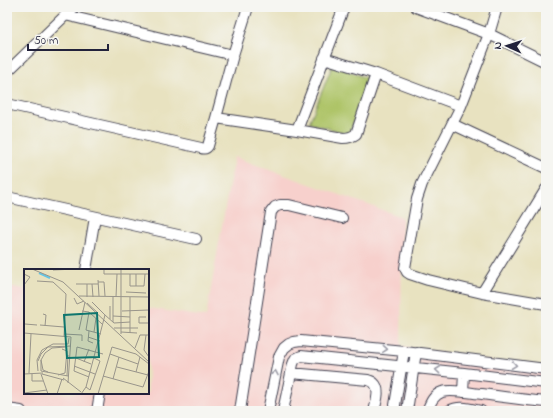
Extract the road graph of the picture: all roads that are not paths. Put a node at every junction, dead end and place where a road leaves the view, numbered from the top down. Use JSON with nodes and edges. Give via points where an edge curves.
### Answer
{"nodes":[{"id":1,"x":74,"y":7,"type":"edge"},
{"id":2,"x":248,"y":7,"type":"edge"},
{"id":3,"x":344,"y":7,"type":"edge"},
{"id":4,"x":416,"y":7,"type":"edge"},
{"id":5,"x":498,"y":7,"type":"edge"},
{"id":6,"x":65,"y":15,"type":"junction"},
{"id":7,"x":488,"y":34,"type":"junction"},
{"id":8,"x":233,"y":55,"type":"junction"},
{"id":9,"x":324,"y":58,"type":"junction"},
{"id":10,"x":546,"y":62,"type":"edge"},
{"id":11,"x":7,"y":72,"type":"edge"},
{"id":12,"x":376,"y":74,"type":"junction"},
{"id":13,"x":7,"y":104,"type":"edge"},
{"id":14,"x":461,"y":106,"type":"junction"},
{"id":15,"x":216,"y":118,"type":"junction"},
{"id":16,"x":452,"y":124,"type":"junction"},
{"id":17,"x":297,"y":130,"type":"junction"},
{"id":18,"x":546,"y":168,"type":"edge"},
{"id":19,"x":546,"y":189,"type":"edge"},
{"id":20,"x":7,"y":198,"type":"edge"},
{"id":21,"x":95,"y":217,"type":"junction"},
{"id":22,"x":342,"y":218,"type":"dead end"},
{"id":23,"x":196,"y":239,"type":"dead end"},
{"id":24,"x":86,"y":269,"type":"edge"},
{"id":25,"x":482,"y":293,"type":"junction"},
{"id":26,"x":546,"y":304,"type":"edge"},
{"id":27,"x":300,"y":341,"type":"junction"},
{"id":28,"x":404,"y":351,"type":"junction"},
{"id":29,"x":416,"y":352,"type":"junction"},
{"id":30,"x":298,"y":358,"type":"junction"},
{"id":31,"x":402,"y":366,"type":"junction"},
{"id":32,"x":414,"y":368,"type":"junction"},
{"id":33,"x":546,"y":370,"type":"edge"},
{"id":34,"x":291,"y":373,"type":"junction"},
{"id":35,"x":464,"y":373,"type":"junction"},
{"id":36,"x":546,"y":383,"type":"edge"},
{"id":37,"x":463,"y":392,"type":"junction"},
{"id":38,"x":100,"y":394,"type":"edge"},
{"id":39,"x":546,"y":402,"type":"edge"},
{"id":40,"x":7,"y":409,"type":"edge"},
{"id":41,"x":21,"y":411,"type":"edge"},
{"id":42,"x":97,"y":411,"type":"edge"},
{"id":43,"x":240,"y":411,"type":"edge"},
{"id":44,"x":268,"y":411,"type":"edge"},
{"id":45,"x":283,"y":411,"type":"edge"},
{"id":46,"x":374,"y":411,"type":"edge"},
{"id":47,"x":394,"y":411,"type":"edge"},
{"id":48,"x":407,"y":411,"type":"edge"},
{"id":49,"x":427,"y":411,"type":"edge"},
{"id":50,"x":449,"y":411,"type":"edge"},
{"id":51,"x":481,"y":411,"type":"edge"}],
"edges":[{"from":1,"to":6,"type":"street"},
{"from":2,"to":8,"type":"street"},
{"from":3,"to":9,"type":"street"},
{"from":4,"to":7,"type":"street"},
{"from":5,"to":7,"type":"street"},
{"from":6,"to":8,"type":"street"},
{"from":6,"to":11,"type":"street"},
{"from":7,"to":10,"type":"street"},
{"from":7,"to":14,"type":"street"},
{"from":8,"to":15,"type":"street"},
{"from":9,"to":12,"type":"street"},
{"from":9,"to":17,"type":"street"},
{"from":12,"to":14,"type":"street"},
{"from":12,"to":17,"type":"street","via":[[356,134],[343,138]]},
{"from":13,"to":15,"type":"street","via":[[204,149],[208,146]]},
{"from":14,"to":16,"type":"street"},
{"from":15,"to":17,"type":"street"},
{"from":16,"to":18,"type":"street"},
{"from":16,"to":25,"type":"street","via":[[417,198],[405,268],[410,274],[428,280]]},
{"from":19,"to":25,"type":"street"},
{"from":20,"to":21,"type":"street"},
{"from":21,"to":23,"type":"street"},
{"from":21,"to":24,"type":"street"},
{"from":22,"to":43,"type":"street","via":[[280,204],[271,212]]},
{"from":25,"to":26,"type":"street"},
{"from":27,"to":28,"type":"street","one_way":true},
{"from":27,"to":30,"type":"street"},
{"from":44,"to":27,"type":"street","one_way":true,"via":[[279,357],[289,344]]},
{"from":28,"to":29,"type":"street"},
{"from":28,"to":31,"type":"street"},
{"from":29,"to":32,"type":"street"},
{"from":29,"to":33,"type":"street","one_way":true},
{"from":30,"to":31,"type":"street","via":[[304,356]]},
{"from":30,"to":34,"type":"street","via":[[295,359]]},
{"from":31,"to":32,"type":"street"},
{"from":31,"to":47,"type":"street"},
{"from":35,"to":32,"type":"street","one_way":true},
{"from":32,"to":48,"type":"street"},
{"from":34,"to":45,"type":"street"},
{"from":34,"to":46,"type":"street","via":[[374,382],[377,394]]},
{"from":35,"to":36,"type":"street"},
{"from":35,"to":37,"type":"street"},
{"from":37,"to":39,"type":"street"},
{"from":37,"to":49,"type":"street","via":[[438,394]]},
{"from":38,"to":42,"type":"street"},
{"from":40,"to":41,"type":"street"},
{"from":50,"to":51,"type":"street","via":[[459,408]]}]}
